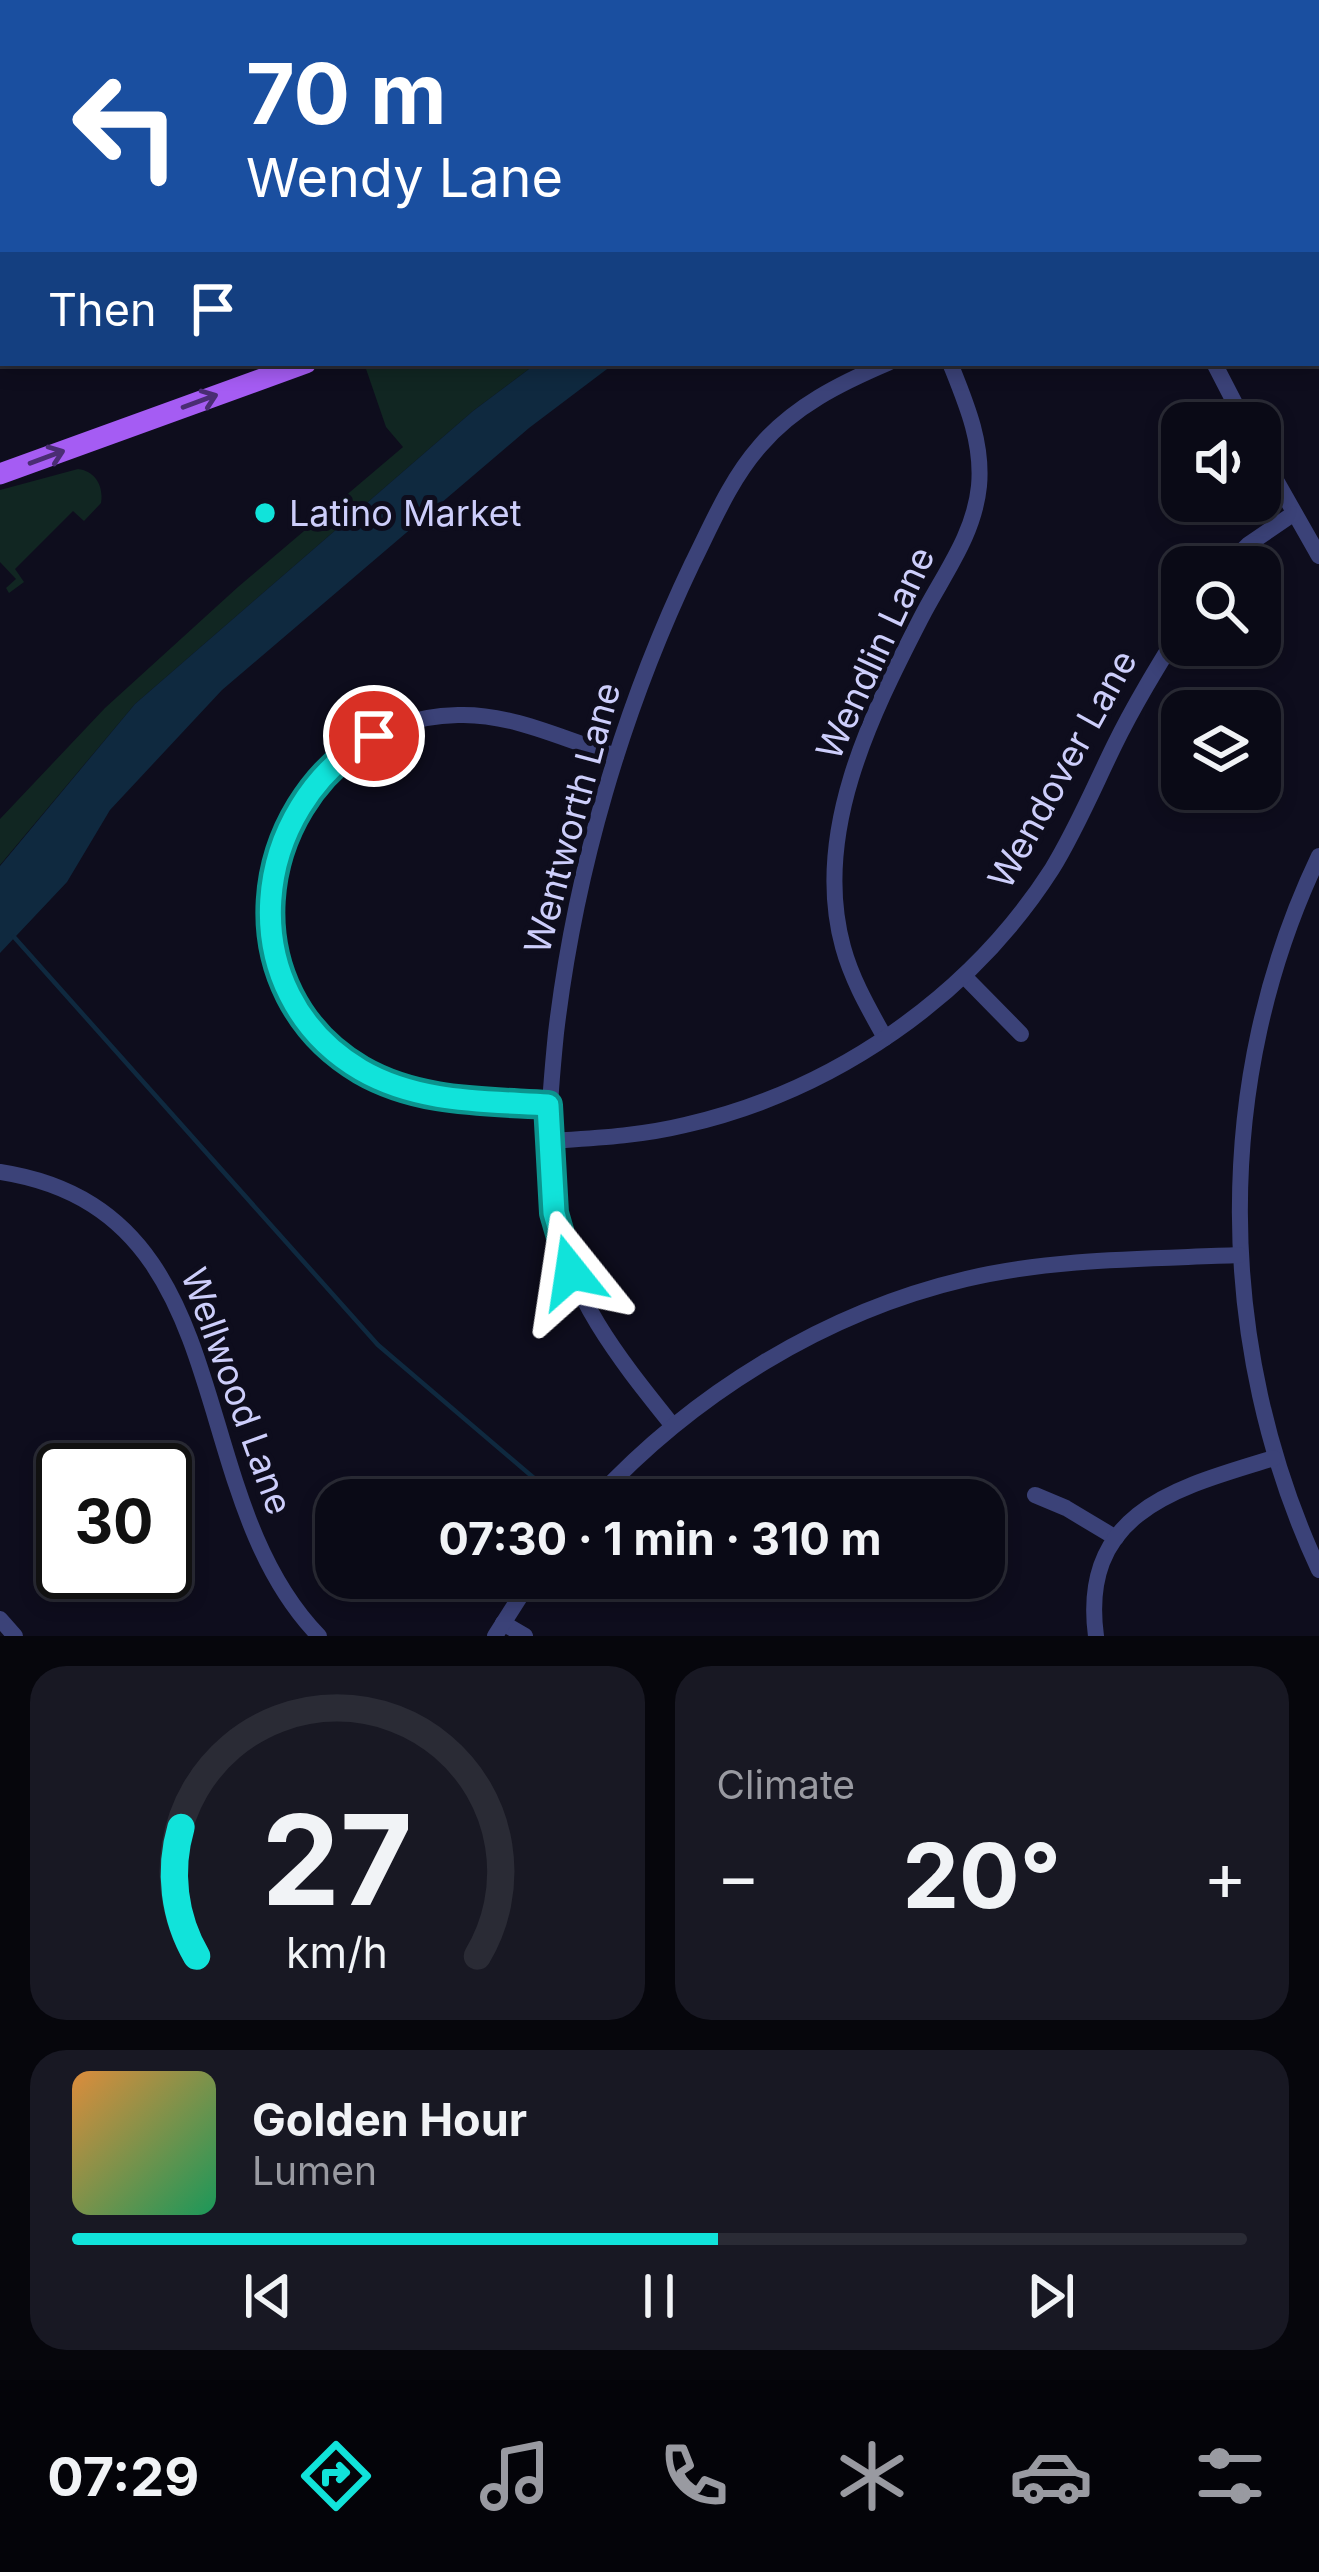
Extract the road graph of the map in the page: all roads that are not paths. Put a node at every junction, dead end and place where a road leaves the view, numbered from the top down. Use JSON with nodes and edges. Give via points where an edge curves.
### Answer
{"nodes":[{"id":1,"x":298,"y":366,"type":"edge"},
{"id":2,"x":882,"y":366,"type":"edge"},
{"id":3,"x":951,"y":366,"type":"edge"},
{"id":4,"x":1216,"y":366,"type":"edge"},
{"id":5,"x":1234,"y":402,"type":"edge"},
{"id":6,"x":0,"y":474,"type":"edge"},
{"id":7,"x":1281,"y":491,"type":"edge"},
{"id":8,"x":1293,"y":514,"type":"junction"},
{"id":9,"x":1247,"y":546,"type":"edge"},
{"id":10,"x":1319,"y":556,"type":"edge"},
{"id":11,"x":1161,"y":662,"type":"edge"},
{"id":12,"x":616,"y":755,"type":"junction"},
{"id":13,"x":1319,"y":856,"type":"edge"},
{"id":14,"x":964,"y":976,"type":"junction"},
{"id":15,"x":1021,"y":1034,"type":"dead end"},
{"id":16,"x":886,"y":1038,"type":"junction"},
{"id":17,"x":548,"y":1105,"type":"junction"},
{"id":18,"x":549,"y":1141,"type":"junction"},
{"id":19,"x":0,"y":1172,"type":"edge"},
{"id":20,"x":1239,"y":1255,"type":"junction"},
{"id":21,"x":673,"y":1426,"type":"junction"},
{"id":22,"x":1274,"y":1458,"type":"junction"},
{"id":23,"x":617,"y":1479,"type":"edge"},
{"id":24,"x":1035,"y":1495,"type":"dead end"},
{"id":25,"x":1116,"y":1538,"type":"junction"},
{"id":26,"x":1319,"y":1570,"type":"edge"},
{"id":27,"x":518,"y":1599,"type":"edge"},
{"id":28,"x":0,"y":1619,"type":"edge"},
{"id":29,"x":499,"y":1629,"type":"edge"},
{"id":30,"x":15,"y":1636,"type":"edge"},
{"id":31,"x":319,"y":1636,"type":"edge"},
{"id":32,"x":525,"y":1636,"type":"edge"},
{"id":33,"x":1096,"y":1636,"type":"edge"}],
"edges":[{"from":6,"to":1,"type":"main road","one_way":true},
{"from":2,"to":12,"type":"street","name":"Wentworth Lane","via":[[806,405],[747,463],[673,606]]},
{"from":3,"to":16,"type":"street","name":"Wendlin Lane","via":[[979,451],[975,508],[874,719],[837,834],[842,942]]},
{"from":4,"to":5,"type":"street"},
{"from":7,"to":8,"type":"street"},
{"from":8,"to":9,"type":"street"},
{"from":8,"to":10,"type":"street"},
{"from":11,"to":14,"type":"street","name":"Wendover Lane","via":[[1051,870]]},
{"from":12,"to":17,"type":"street","name":"Wentworth Lane","via":[[563,977]]},
{"from":12,"to":17,"type":"street","via":[[491,717],[409,723],[356,746],[324,772],[289,822],[276,859],[277,958],[298,1008],[332,1048],[362,1071],[426,1096]]},
{"from":13,"to":20,"type":"street","via":[[1286,937],[1251,1072]]},
{"from":14,"to":15,"type":"street"},
{"from":14,"to":16,"type":"street","name":"Wendover Lane"},
{"from":16,"to":18,"type":"street","name":"Wendover Lane","via":[[816,1078],[707,1120]]},
{"from":17,"to":18,"type":"street","name":"Wentworth Lane"},
{"from":18,"to":21,"type":"street","name":"Wentworth Lane","via":[[554,1213],[571,1272],[606,1338]]},
{"from":19,"to":31,"type":"street","name":"Wellwood Lane","via":[[97,1205],[156,1264],[257,1545]]},
{"from":20,"to":21,"type":"street","via":[[1060,1264],[964,1279],[803,1342]]},
{"from":20,"to":22,"type":"street"},
{"from":21,"to":23,"type":"street"},
{"from":22,"to":25,"type":"street","via":[[1163,1495]]},
{"from":22,"to":26,"type":"street"},
{"from":24,"to":25,"type":"street"},
{"from":25,"to":33,"type":"street","via":[[1097,1587]]},
{"from":27,"to":29,"type":"street"},
{"from":28,"to":30,"type":"street"},
{"from":29,"to":32,"type":"street"}]}
